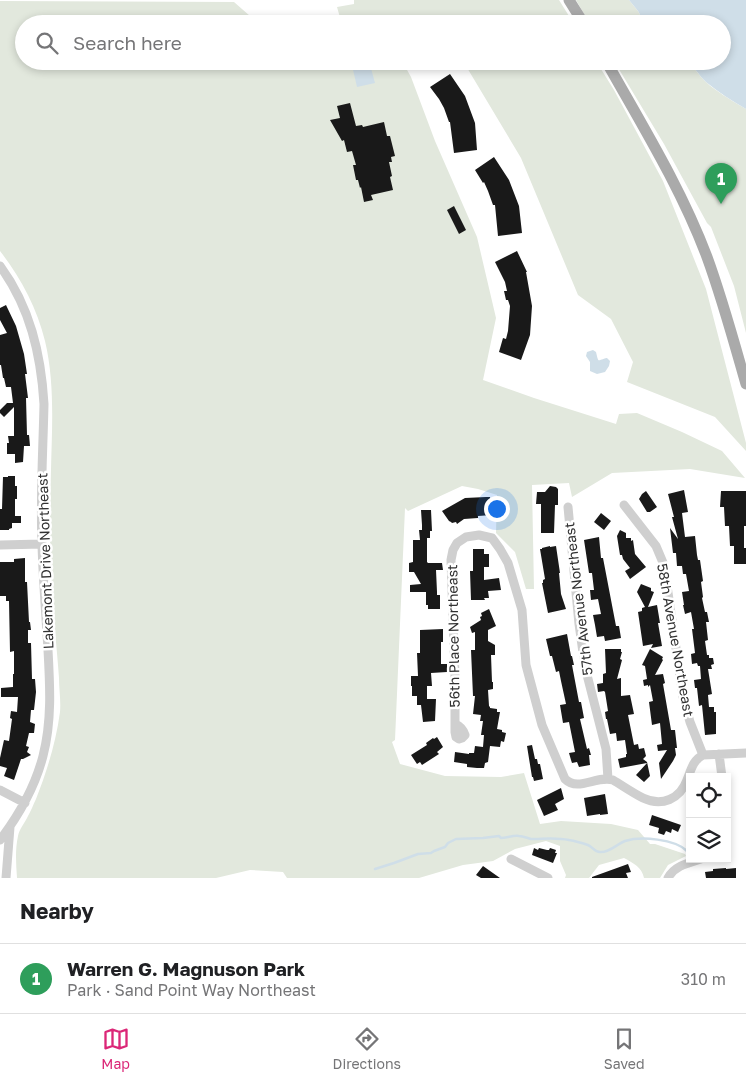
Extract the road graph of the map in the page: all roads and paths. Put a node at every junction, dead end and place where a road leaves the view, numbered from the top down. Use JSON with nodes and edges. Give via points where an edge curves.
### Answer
{"nodes":[{"id":1,"x":569,"y":0,"type":"edge"},
{"id":2,"x":578,"y":15,"type":"edge"},
{"id":3,"x":611,"y":70,"type":"edge"},
{"id":4,"x":0,"y":266,"type":"edge"},
{"id":5,"x":746,"y":384,"type":"edge"},
{"id":6,"x":624,"y":505,"type":"dead end"},
{"id":7,"x":568,"y":507,"type":"dead end"},
{"id":8,"x":42,"y":544,"type":"junction"},
{"id":9,"x":0,"y":545,"type":"edge"},
{"id":10,"x":455,"y":724,"type":"dead end"},
{"id":11,"x":746,"y":752,"type":"edge"},
{"id":12,"x":720,"y":754,"type":"junction"},
{"id":13,"x":703,"y":755,"type":"junction"},
{"id":14,"x":722,"y":773,"type":"edge"},
{"id":15,"x":608,"y":779,"type":"junction"},
{"id":16,"x":0,"y":790,"type":"edge"},
{"id":17,"x":25,"y":803,"type":"junction"},
{"id":18,"x":10,"y":827,"type":"junction"},
{"id":19,"x":0,"y":840,"type":"edge"},
{"id":20,"x":511,"y":859,"type":"dead end"},
{"id":21,"x":687,"y":863,"type":"edge"},
{"id":22,"x":6,"y":878,"type":"edge"},
{"id":23,"x":548,"y":878,"type":"edge"},
{"id":24,"x":668,"y":878,"type":"edge"}],
"edges":[{"from":1,"to":2,"type":"main road"},
{"from":3,"to":5,"type":"main road","via":[[658,153],[693,225],[717,287]]},
{"from":4,"to":8,"type":"street","name":"Lakemont Drive Northeast","via":[[25,310],[40,363],[44,404]]},
{"from":6,"to":13,"type":"street","name":"58th Avenue Northeast","via":[[656,546],[664,565],[683,697]]},
{"from":7,"to":15,"type":"street","name":"57th Avenue Northeast","via":[[578,624],[606,749]]},
{"from":8,"to":9,"type":"street"},
{"from":8,"to":17,"type":"street","name":"Lakemont Drive Northeast","via":[[49,725],[42,760]]},
{"from":10,"to":15,"type":"street","name":"56th Place Northeast","via":[[451,560],[457,543],[466,537],[479,535],[492,538],[508,563],[522,610],[526,665],[542,725],[565,779],[574,784]]},
{"from":11,"to":12,"type":"street"},
{"from":12,"to":13,"type":"street"},
{"from":12,"to":14,"type":"street"},
{"from":13,"to":15,"type":"street","via":[[694,762],[684,789],[669,800],[644,799]]},
{"from":16,"to":17,"type":"street"},
{"from":17,"to":18,"type":"street","name":"Lakemont Drive Northeast"},
{"from":18,"to":19,"type":"street","name":"Lakemont Drive Northeast"},
{"from":18,"to":22,"type":"street","name":"Lakemont Drive Northeast"},
{"from":20,"to":23,"type":"street"},
{"from":21,"to":24,"type":"street","via":[[676,868]]}]}
